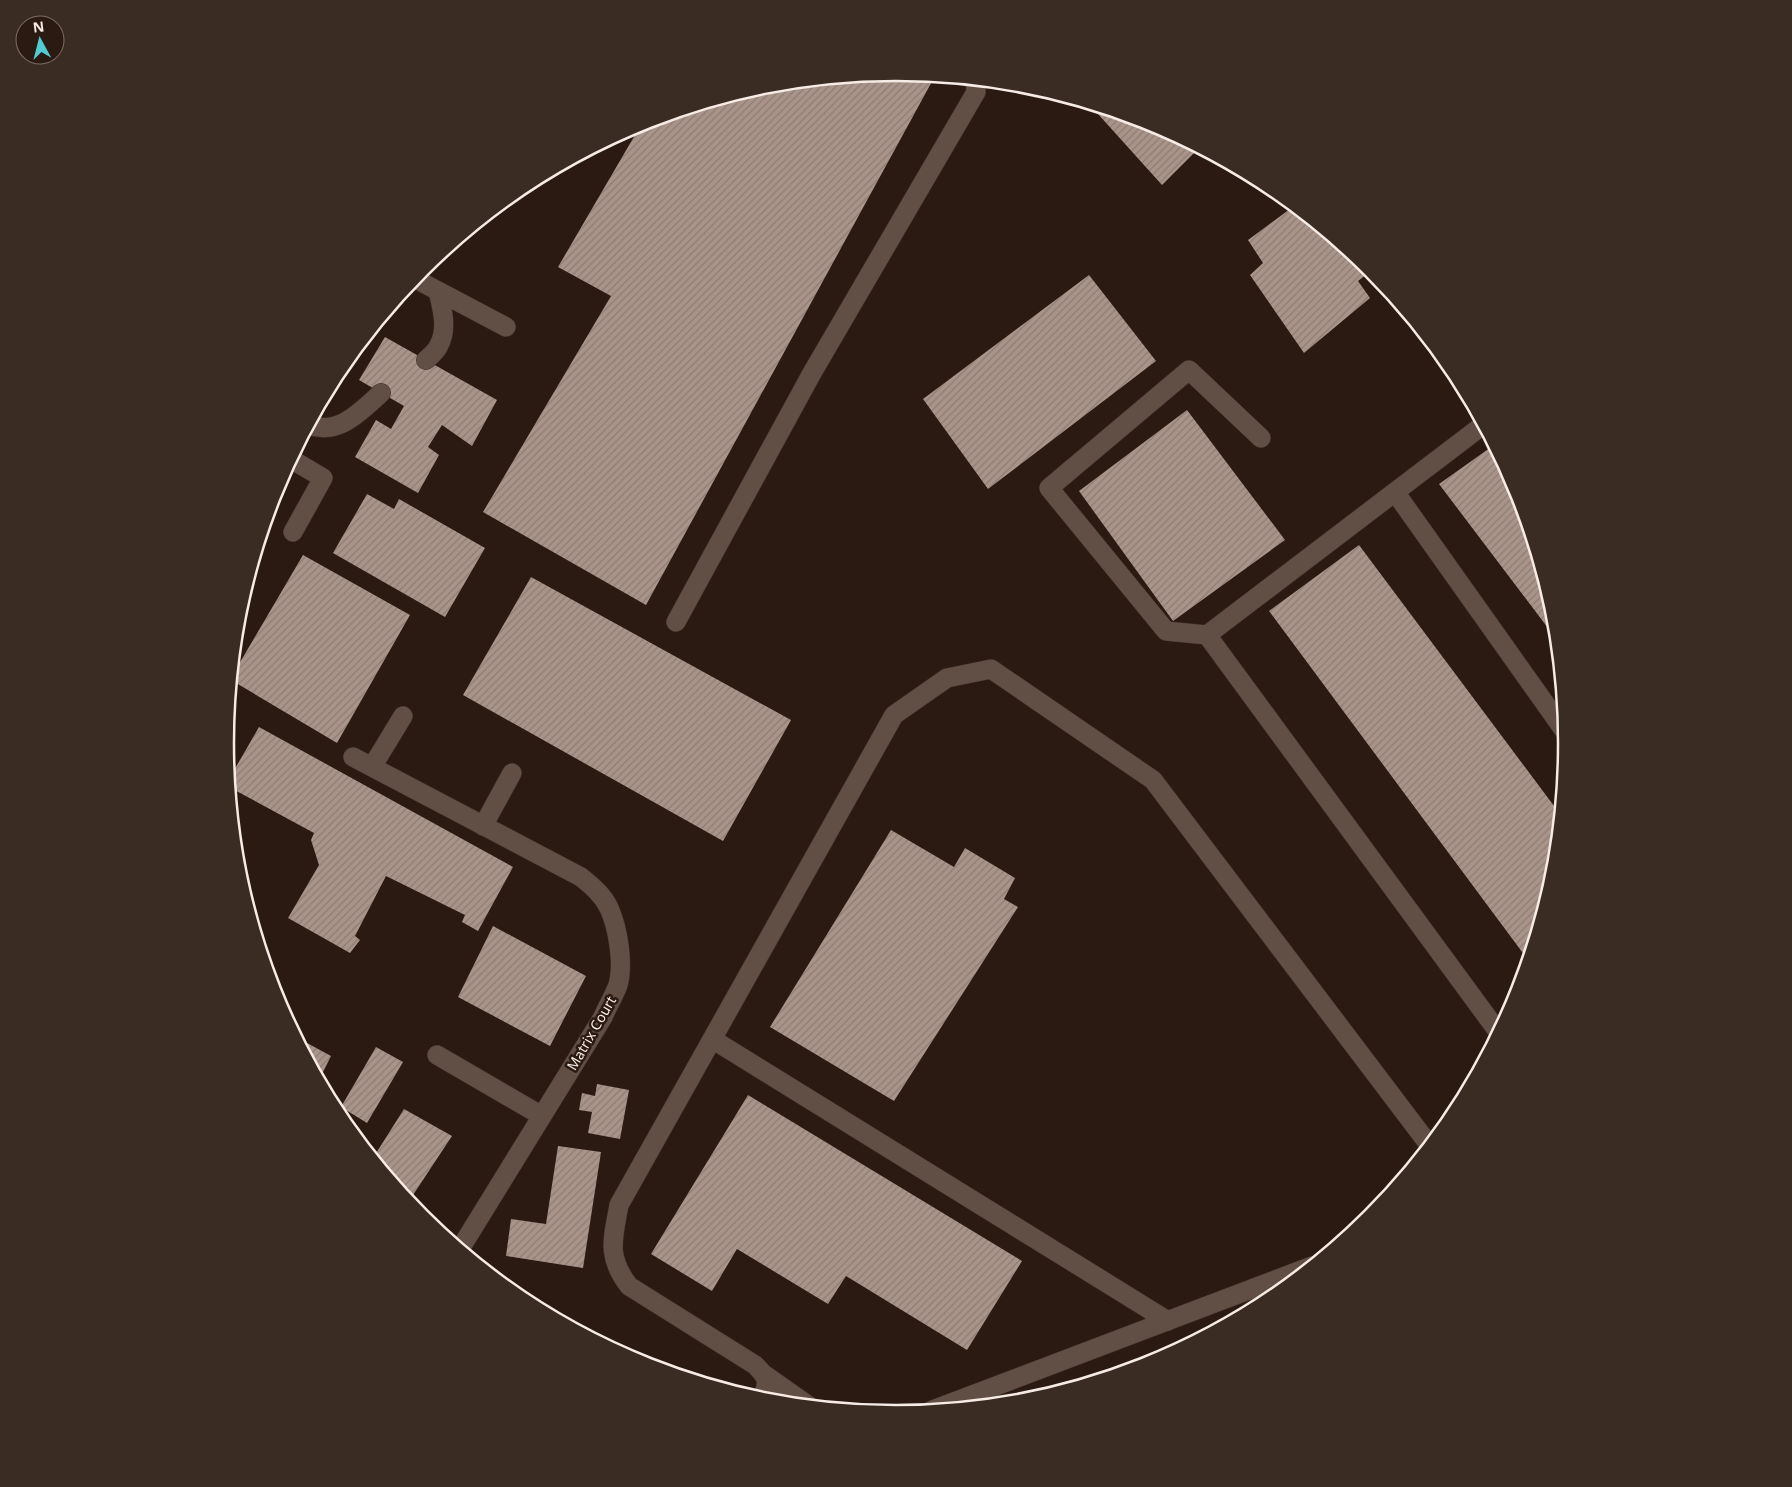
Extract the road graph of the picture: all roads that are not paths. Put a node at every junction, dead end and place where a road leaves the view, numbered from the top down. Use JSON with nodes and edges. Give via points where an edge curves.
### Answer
{"nodes":[{"id":1,"x":976,"y":86,"type":"edge"},
{"id":2,"x":421,"y":282,"type":"edge"},
{"id":3,"x":438,"y":291,"type":"junction"},
{"id":4,"x":506,"y":327,"type":"dead end"},
{"id":5,"x":426,"y":360,"type":"dead end"},
{"id":6,"x":380,"y":393,"type":"dead end"},
{"id":7,"x":315,"y":426,"type":"edge"},
{"id":8,"x":1478,"y":428,"type":"edge"},
{"id":9,"x":1261,"y":438,"type":"dead end"},
{"id":10,"x":297,"y":462,"type":"edge"},
{"id":11,"x":1394,"y":492,"type":"junction"},
{"id":12,"x":293,"y":532,"type":"dead end"},
{"id":13,"x":676,"y":622,"type":"dead end"},
{"id":14,"x":1207,"y":634,"type":"junction"},
{"id":15,"x":404,"y":716,"type":"dead end"},
{"id":16,"x":1557,"y":721,"type":"edge"},
{"id":17,"x":353,"y":757,"type":"dead end"},
{"id":18,"x":372,"y":768,"type":"junction"},
{"id":19,"x":512,"y":773,"type":"dead end"},
{"id":20,"x":483,"y":826,"type":"junction"},
{"id":21,"x":1494,"y":1027,"type":"edge"},
{"id":22,"x":712,"y":1039,"type":"junction"},
{"id":23,"x":436,"y":1055,"type":"dead end"},
{"id":24,"x":542,"y":1116,"type":"junction"},
{"id":25,"x":1426,"y":1140,"type":"edge"},
{"id":26,"x":463,"y":1244,"type":"edge"},
{"id":27,"x":1293,"y":1273,"type":"edge"},
{"id":28,"x":1168,"y":1320,"type":"junction"},
{"id":29,"x":765,"y":1375,"type":"junction"},
{"id":30,"x":764,"y":1392,"type":"edge"},
{"id":31,"x":799,"y":1398,"type":"edge"},
{"id":32,"x":951,"y":1403,"type":"edge"}],
"edges":[{"from":1,"to":13,"type":"lane","via":[[976,92],[812,373]]},
{"from":2,"to":3,"type":"lane"},
{"from":3,"to":4,"type":"lane"},
{"from":3,"to":5,"type":"lane","via":[[443,330],[439,346]]},
{"from":6,"to":7,"type":"lane","via":[[348,421],[332,428]]},
{"from":8,"to":11,"type":"lane"},
{"from":9,"to":14,"type":"lane","via":[[1189,370],[1049,488],[1166,632]]},
{"from":10,"to":12,"type":"lane","via":[[324,478]]},
{"from":11,"to":14,"type":"lane"},
{"from":11,"to":16,"type":"lane"},
{"from":14,"to":21,"type":"lane"},
{"from":15,"to":18,"type":"lane"},
{"from":17,"to":18,"type":"lane","name":"Matrix Court"},
{"from":18,"to":20,"type":"lane","name":"Matrix Court"},
{"from":19,"to":20,"type":"lane"},
{"from":20,"to":24,"type":"lane","name":"Matrix Court","via":[[581,877],[595,888],[609,908],[617,935],[618,985]]},
{"from":22,"to":25,"type":"lane","via":[[894,715],[947,678],[991,669],[1153,780]]},
{"from":22,"to":28,"type":"lane"},
{"from":22,"to":29,"type":"lane","via":[[619,1205],[613,1254],[621,1276],[629,1286],[755,1365]]},
{"from":23,"to":24,"type":"lane"},
{"from":24,"to":26,"type":"lane","name":"Matrix Court"},
{"from":27,"to":28,"type":"lane"},
{"from":28,"to":32,"type":"lane"},
{"from":29,"to":30,"type":"lane"},
{"from":29,"to":31,"type":"lane"}]}
